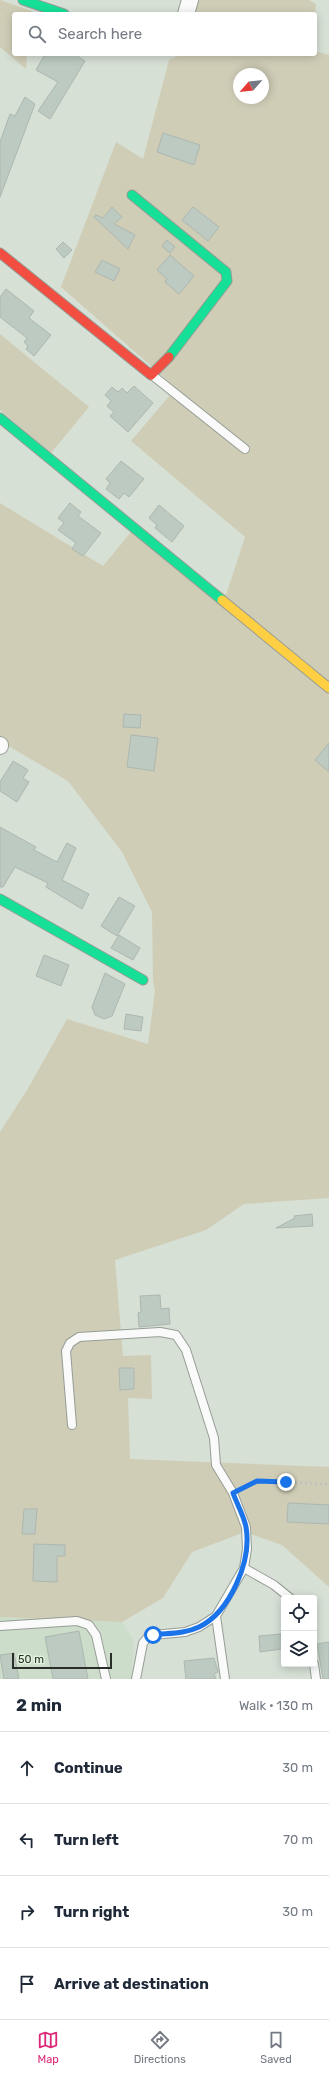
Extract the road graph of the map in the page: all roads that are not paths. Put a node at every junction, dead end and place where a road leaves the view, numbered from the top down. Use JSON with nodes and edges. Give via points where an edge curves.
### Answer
{"nodes":[{"id":1,"x":23,"y":0,"type":"edge"},
{"id":2,"x":190,"y":0,"type":"edge"},
{"id":3,"x":58,"y":12,"type":"edge"},
{"id":4,"x":187,"y":12,"type":"edge"},
{"id":5,"x":132,"y":195,"type":"dead end"},
{"id":6,"x":0,"y":253,"type":"edge"},
{"id":7,"x":151,"y":375,"type":"junction"},
{"id":8,"x":0,"y":418,"type":"edge"},
{"id":9,"x":245,"y":449,"type":"dead end"},
{"id":10,"x":329,"y":688,"type":"edge"},
{"id":11,"x":0,"y":899,"type":"edge"},
{"id":12,"x":143,"y":980,"type":"dead end"},
{"id":13,"x":72,"y":1425,"type":"dead end"},
{"id":14,"x":244,"y":1568,"type":"junction"},
{"id":15,"x":286,"y":1595,"type":"edge"},
{"id":16,"x":216,"y":1616,"type":"junction"},
{"id":17,"x":0,"y":1626,"type":"edge"},
{"id":18,"x":314,"y":1667,"type":"edge"},
{"id":19,"x":106,"y":1679,"type":"edge"},
{"id":20,"x":136,"y":1679,"type":"edge"},
{"id":21,"x":225,"y":1679,"type":"edge"},
{"id":22,"x":316,"y":1679,"type":"edge"}],
"edges":[{"from":1,"to":3,"type":"street"},
{"from":2,"to":4,"type":"street"},
{"from":5,"to":7,"type":"street","via":[[226,272],[227,281],[166,361]]},
{"from":6,"to":7,"type":"street"},
{"from":7,"to":9,"type":"lane"},
{"from":8,"to":10,"type":"street"},
{"from":11,"to":12,"type":"street"},
{"from":13,"to":14,"type":"lane","via":[[66,1351],[70,1343],[78,1337],[160,1332],[176,1335],[186,1350],[214,1438],[216,1465],[233,1493],[246,1527],[247,1549]]},
{"from":14,"to":15,"type":"lane"},
{"from":14,"to":16,"type":"lane"},
{"from":16,"to":20,"type":"lane","via":[[185,1632],[153,1635],[147,1638],[143,1643]]},
{"from":16,"to":21,"type":"lane"},
{"from":17,"to":19,"type":"lane","via":[[77,1621],[89,1625],[96,1635]]},
{"from":18,"to":22,"type":"lane"}]}
